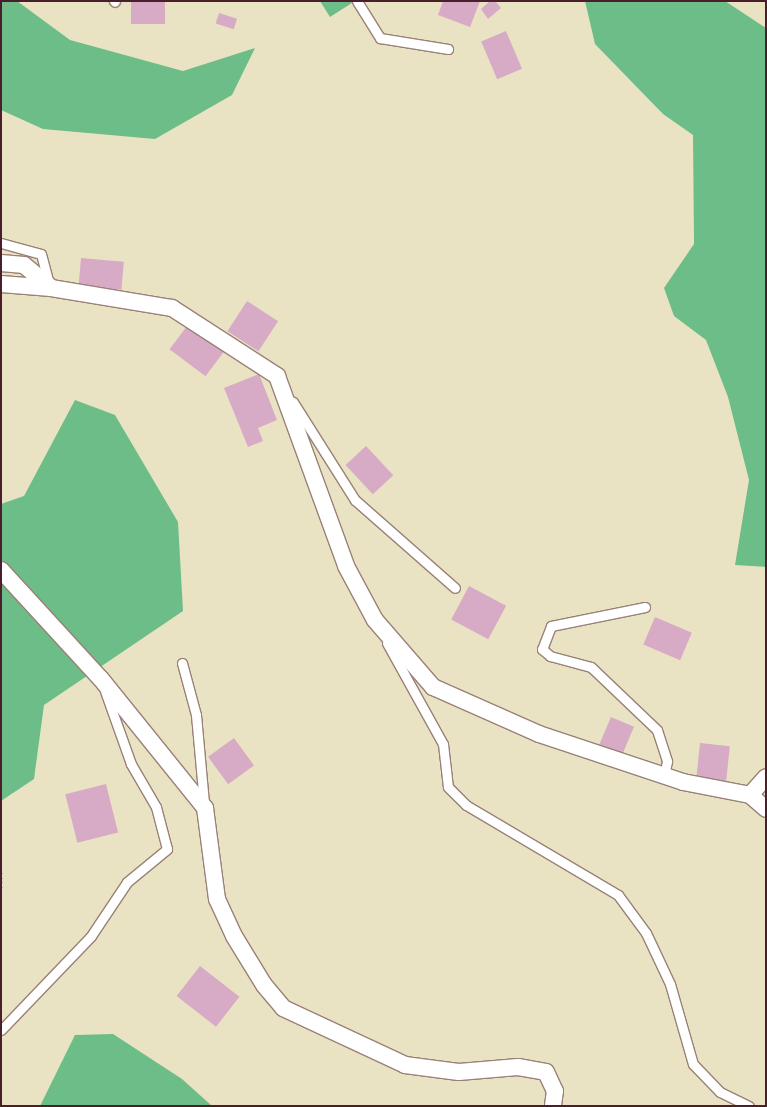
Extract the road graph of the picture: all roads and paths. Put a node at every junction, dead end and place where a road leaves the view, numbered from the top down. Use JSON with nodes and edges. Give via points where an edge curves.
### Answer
{"nodes":[{"id":1,"x":356,"y":1,"type":"edge"},
{"id":2,"x":448,"y":49,"type":"dead end"},
{"id":3,"x":1,"y":243,"type":"edge"},
{"id":4,"x":1,"y":263,"type":"edge"},
{"id":5,"x":1,"y":284,"type":"edge"},
{"id":6,"x":51,"y":288,"type":"junction"},
{"id":7,"x":277,"y":376,"type":"junction"},
{"id":8,"x":1,"y":570,"type":"edge"},
{"id":9,"x":455,"y":588,"type":"dead end"},
{"id":10,"x":645,"y":607,"type":"dead end"},
{"id":11,"x":375,"y":620,"type":"junction"},
{"id":12,"x":182,"y":663,"type":"dead end"},
{"id":13,"x":101,"y":679,"type":"junction"},
{"id":14,"x":664,"y":776,"type":"junction"},
{"id":15,"x":766,"y":777,"type":"edge"},
{"id":16,"x":750,"y":795,"type":"junction"},
{"id":17,"x":205,"y":808,"type":"junction"},
{"id":18,"x":766,"y":809,"type":"edge"},
{"id":19,"x":1,"y":872,"type":"edge"},
{"id":20,"x":1,"y":890,"type":"edge"},
{"id":21,"x":1,"y":1030,"type":"edge"},
{"id":22,"x":553,"y":1106,"type":"edge"},
{"id":23,"x":749,"y":1106,"type":"edge"}],
"edges":[{"from":1,"to":2,"type":"lane","via":[[380,38]]},
{"from":3,"to":6,"type":"lane","via":[[41,254]]},
{"from":4,"to":6,"type":"street","via":[[24,265]]},
{"from":5,"to":6,"type":"street"},
{"from":6,"to":7,"type":"street","via":[[172,308]]},
{"from":7,"to":9,"type":"lane","via":[[355,500]]},
{"from":7,"to":11,"type":"street","via":[[346,566]]},
{"from":8,"to":13,"type":"street"},
{"from":10,"to":14,"type":"lane","via":[[551,626],[542,649],[550,656],[591,667],[657,730],[667,762]]},
{"from":11,"to":14,"type":"street","via":[[433,686],[539,734]]},
{"from":11,"to":23,"type":"lane","via":[[443,744],[448,787],[466,805],[618,895],[646,933],[670,984],[693,1064],[720,1092]]},
{"from":12,"to":17,"type":"lane","via":[[196,715]]},
{"from":13,"to":17,"type":"street"},
{"from":13,"to":21,"type":"lane","via":[[130,764],[156,807],[166,849],[127,882],[91,936]]},
{"from":14,"to":16,"type":"street"},
{"from":15,"to":16,"type":"street"},
{"from":16,"to":18,"type":"street"},
{"from":17,"to":22,"type":"street","via":[[216,899],[264,985],[283,1008],[405,1064],[459,1072],[518,1067],[546,1072],[555,1092]]},
{"from":19,"to":20,"type":"path"}]}
